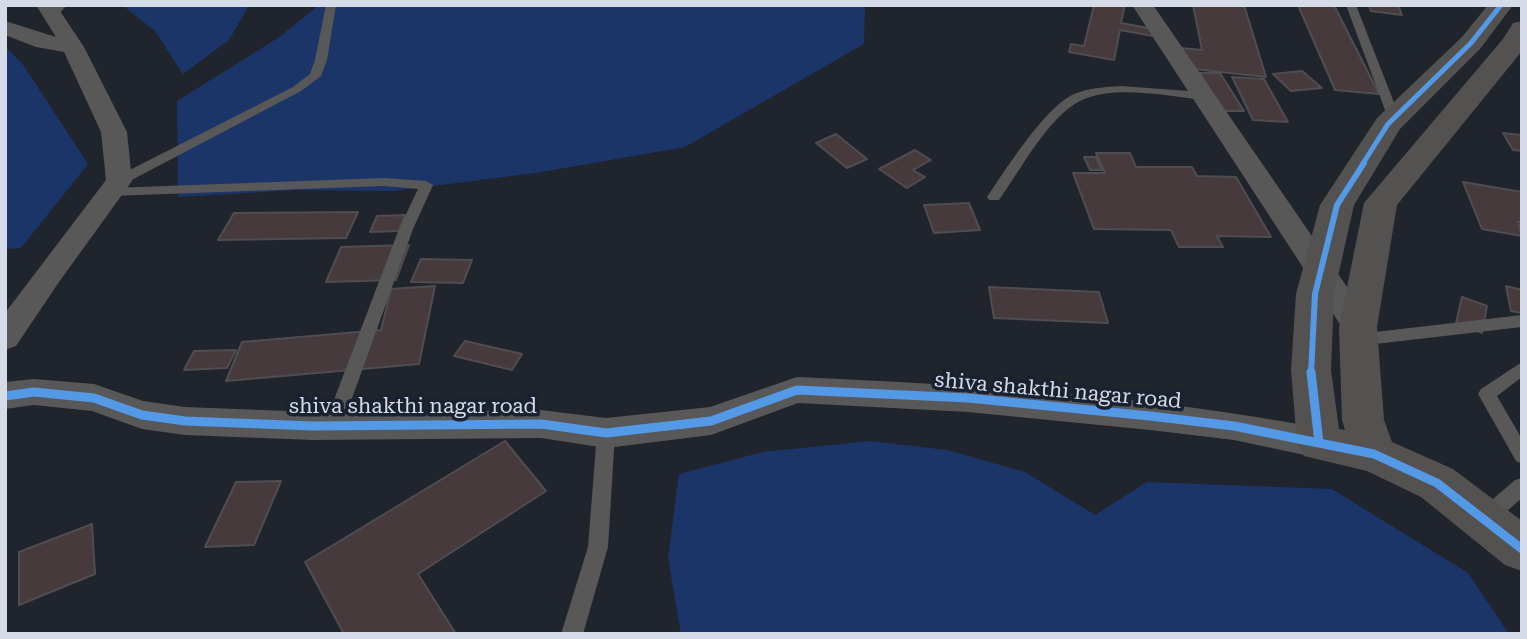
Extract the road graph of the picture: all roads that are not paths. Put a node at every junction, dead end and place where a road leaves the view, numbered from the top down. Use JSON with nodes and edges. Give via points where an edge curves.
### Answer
{"nodes":[{"id":1,"x":331,"y":5,"type":"edge"},
{"id":2,"x":1142,"y":5,"type":"edge"},
{"id":3,"x":1351,"y":5,"type":"edge"},
{"id":4,"x":1501,"y":5,"type":"edge"},
{"id":5,"x":53,"y":9,"type":"edge"},
{"id":6,"x":5,"y":27,"type":"edge"},
{"id":7,"x":1520,"y":35,"type":"edge"},
{"id":8,"x":73,"y":47,"type":"junction"},
{"id":9,"x":1203,"y":96,"type":"junction"},
{"id":10,"x":1394,"y":118,"type":"junction"},
{"id":11,"x":115,"y":187,"type":"junction"},
{"id":12,"x":994,"y":197,"type":"dead end"},
{"id":13,"x":1320,"y":271,"type":"junction"},
{"id":14,"x":1522,"y":321,"type":"edge"},
{"id":15,"x":1358,"y":334,"type":"junction"},
{"id":16,"x":5,"y":338,"type":"edge"},
{"id":17,"x":1522,"y":368,"type":"edge"},
{"id":18,"x":5,"y":396,"type":"edge"},
{"id":19,"x":333,"y":426,"type":"junction"},
{"id":20,"x":606,"y":433,"type":"junction"},
{"id":21,"x":1319,"y":443,"type":"junction"},
{"id":22,"x":1374,"y":454,"type":"junction"},
{"id":23,"x":1522,"y":456,"type":"edge"},
{"id":24,"x":1522,"y":486,"type":"edge"},
{"id":25,"x":1485,"y":518,"type":"junction"},
{"id":26,"x":1522,"y":548,"type":"edge"},
{"id":27,"x":572,"y":634,"type":"edge"}],
"edges":[{"from":1,"to":11,"type":"lane","via":[[315,76]]},
{"from":2,"to":9,"type":"street"},
{"from":3,"to":10,"type":"lane"},
{"from":4,"to":10,"type":"street","via":[[1471,43]]},
{"from":5,"to":8,"type":"street"},
{"from":6,"to":8,"type":"street"},
{"from":7,"to":15,"type":"street","via":[[1381,203]]},
{"from":8,"to":11,"type":"street","via":[[114,132]]},
{"from":9,"to":12,"type":"lane","via":[[1130,90],[1077,97],[1061,108]]},
{"from":9,"to":13,"type":"street"},
{"from":10,"to":13,"type":"street","via":[[1337,205]]},
{"from":11,"to":16,"type":"street"},
{"from":11,"to":19,"type":"lane","via":[[426,185]]},
{"from":13,"to":15,"type":"street"},
{"from":13,"to":21,"type":"street","via":[[1311,370]]},
{"from":14,"to":15,"type":"lane"},
{"from":15,"to":22,"type":"street","via":[[1363,420]]},
{"from":17,"to":23,"type":"lane","via":[[1486,394]]},
{"from":18,"to":19,"type":"street","name":"shiva shakthi nagar road","via":[[34,392],[94,398],[142,415],[185,421]]},
{"from":19,"to":20,"type":"street","name":"shiva shakthi nagar road","via":[[541,424]]},
{"from":20,"to":21,"type":"street","name":"shiva shakthi nagar road","via":[[711,421],[797,390],[968,398],[1150,416]]},
{"from":20,"to":27,"type":"lane","via":[[598,547]]},
{"from":21,"to":22,"type":"street"},
{"from":22,"to":25,"type":"street","via":[[1437,483]]},
{"from":24,"to":25,"type":"lane"},
{"from":25,"to":26,"type":"street"}]}
